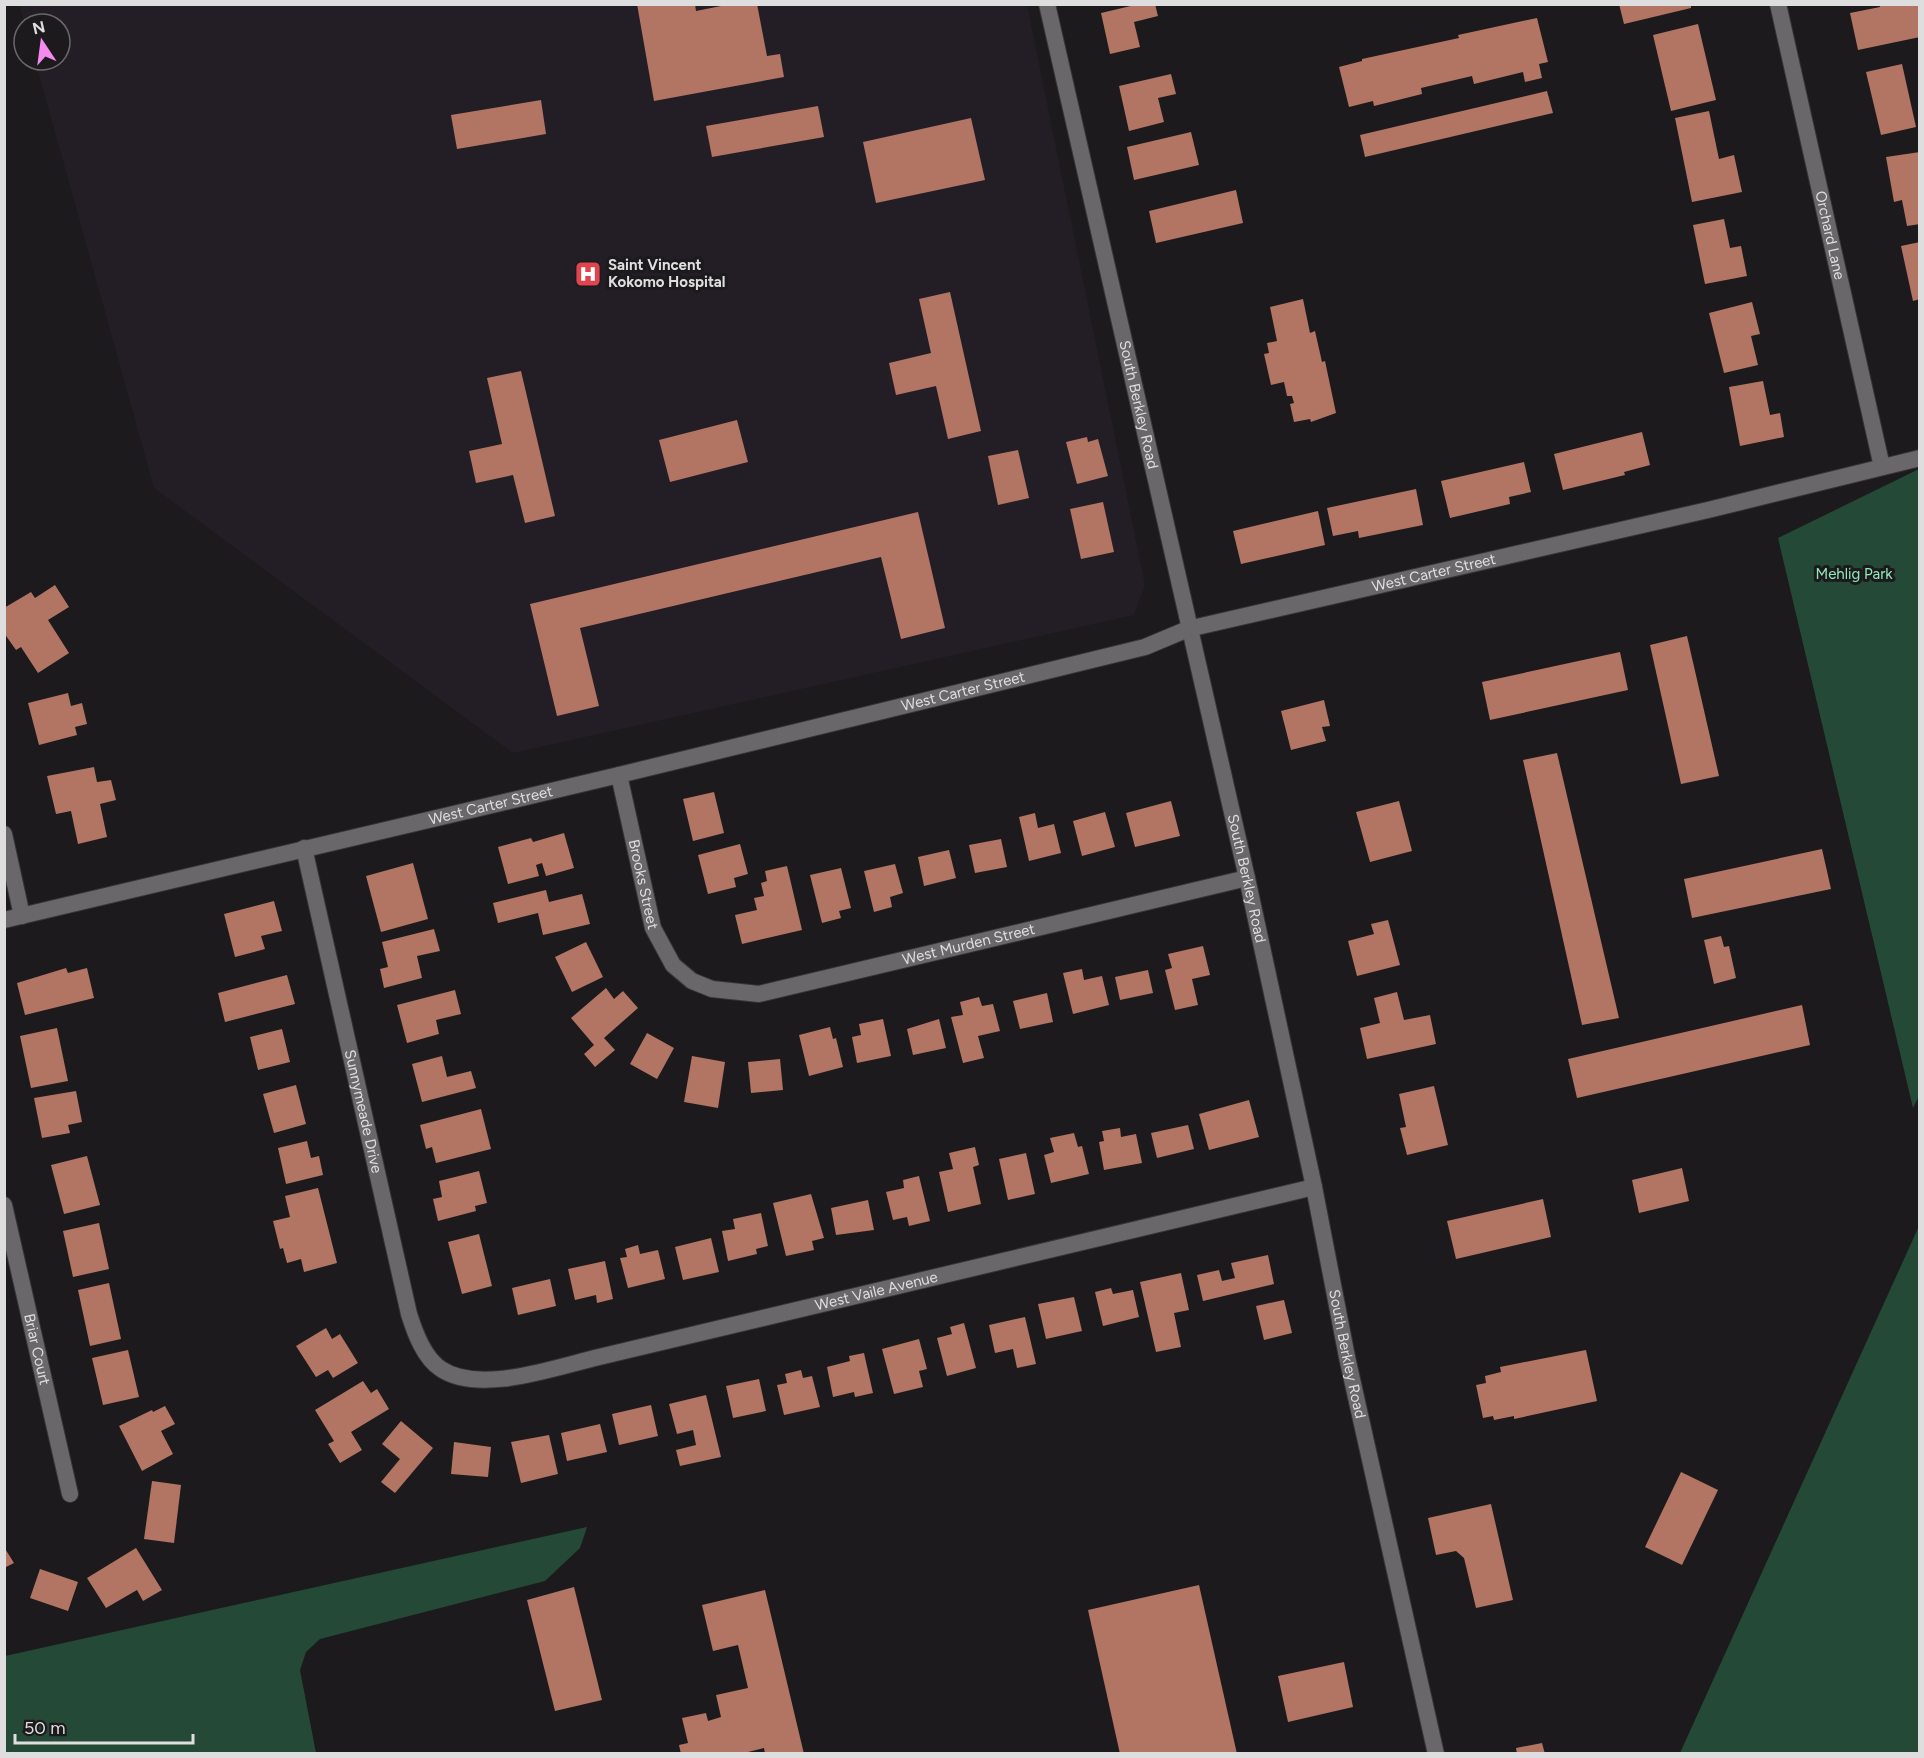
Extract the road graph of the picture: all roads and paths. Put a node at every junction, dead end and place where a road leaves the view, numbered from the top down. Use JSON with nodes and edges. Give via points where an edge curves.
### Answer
{"nodes":[{"id":1,"x":1047,"y":4,"type":"edge"},
{"id":2,"x":1778,"y":4,"type":"edge"},
{"id":3,"x":1920,"y":458,"type":"edge"},
{"id":4,"x":1882,"y":467,"type":"junction"},
{"id":5,"x":1188,"y":629,"type":"junction"},
{"id":6,"x":619,"y":775,"type":"junction"},
{"id":7,"x":4,"y":834,"type":"edge"},
{"id":8,"x":304,"y":848,"type":"junction"},
{"id":9,"x":1247,"y":878,"type":"junction"},
{"id":10,"x":22,"y":916,"type":"junction"},
{"id":11,"x":4,"y":920,"type":"edge"},
{"id":12,"x":692,"y":981,"type":"joint"},
{"id":13,"x":1314,"y":1186,"type":"junction"},
{"id":14,"x":4,"y":1205,"type":"edge"},
{"id":15,"x":440,"y":1368,"type":"joint"},
{"id":16,"x":70,"y":1494,"type":"dead end"},
{"id":17,"x":1436,"y":1754,"type":"edge"}],
"edges":[{"from":1,"to":5,"type":"street","name":"South Berkley Road"},
{"from":2,"to":4,"type":"street","name":"Orchard Lane"},
{"from":3,"to":4,"type":"street","name":"West Carter Street"},
{"from":4,"to":5,"type":"street","name":"West Carter Street"},
{"from":5,"to":6,"type":"street","name":"West Carter Street","via":[[1145,647]]},
{"from":5,"to":9,"type":"street","name":"South Berkley Road"},
{"from":6,"to":8,"type":"street","name":"West Carter Street"},
{"from":6,"to":12,"type":"street","name":"Brooks Street","via":[[653,928],[673,965]]},
{"from":7,"to":10,"type":"street"},
{"from":8,"to":10,"type":"street","name":"West Carter Street"},
{"from":8,"to":15,"type":"street","name":"Sunnymeade Drive","via":[[409,1314],[418,1340]]},
{"from":9,"to":12,"type":"street","name":"West Murden Street","via":[[759,994],[712,989]]},
{"from":9,"to":13,"type":"street","name":"South Berkley Road"},
{"from":10,"to":11,"type":"street","name":"West Carter Street"},
{"from":13,"to":15,"type":"street","name":"West Vaile Avenue","via":[[487,1382],[462,1379]]},
{"from":13,"to":17,"type":"street","name":"South Berkley Road","via":[[1347,1357]]},
{"from":14,"to":16,"type":"street","name":"Briar Court"}]}
